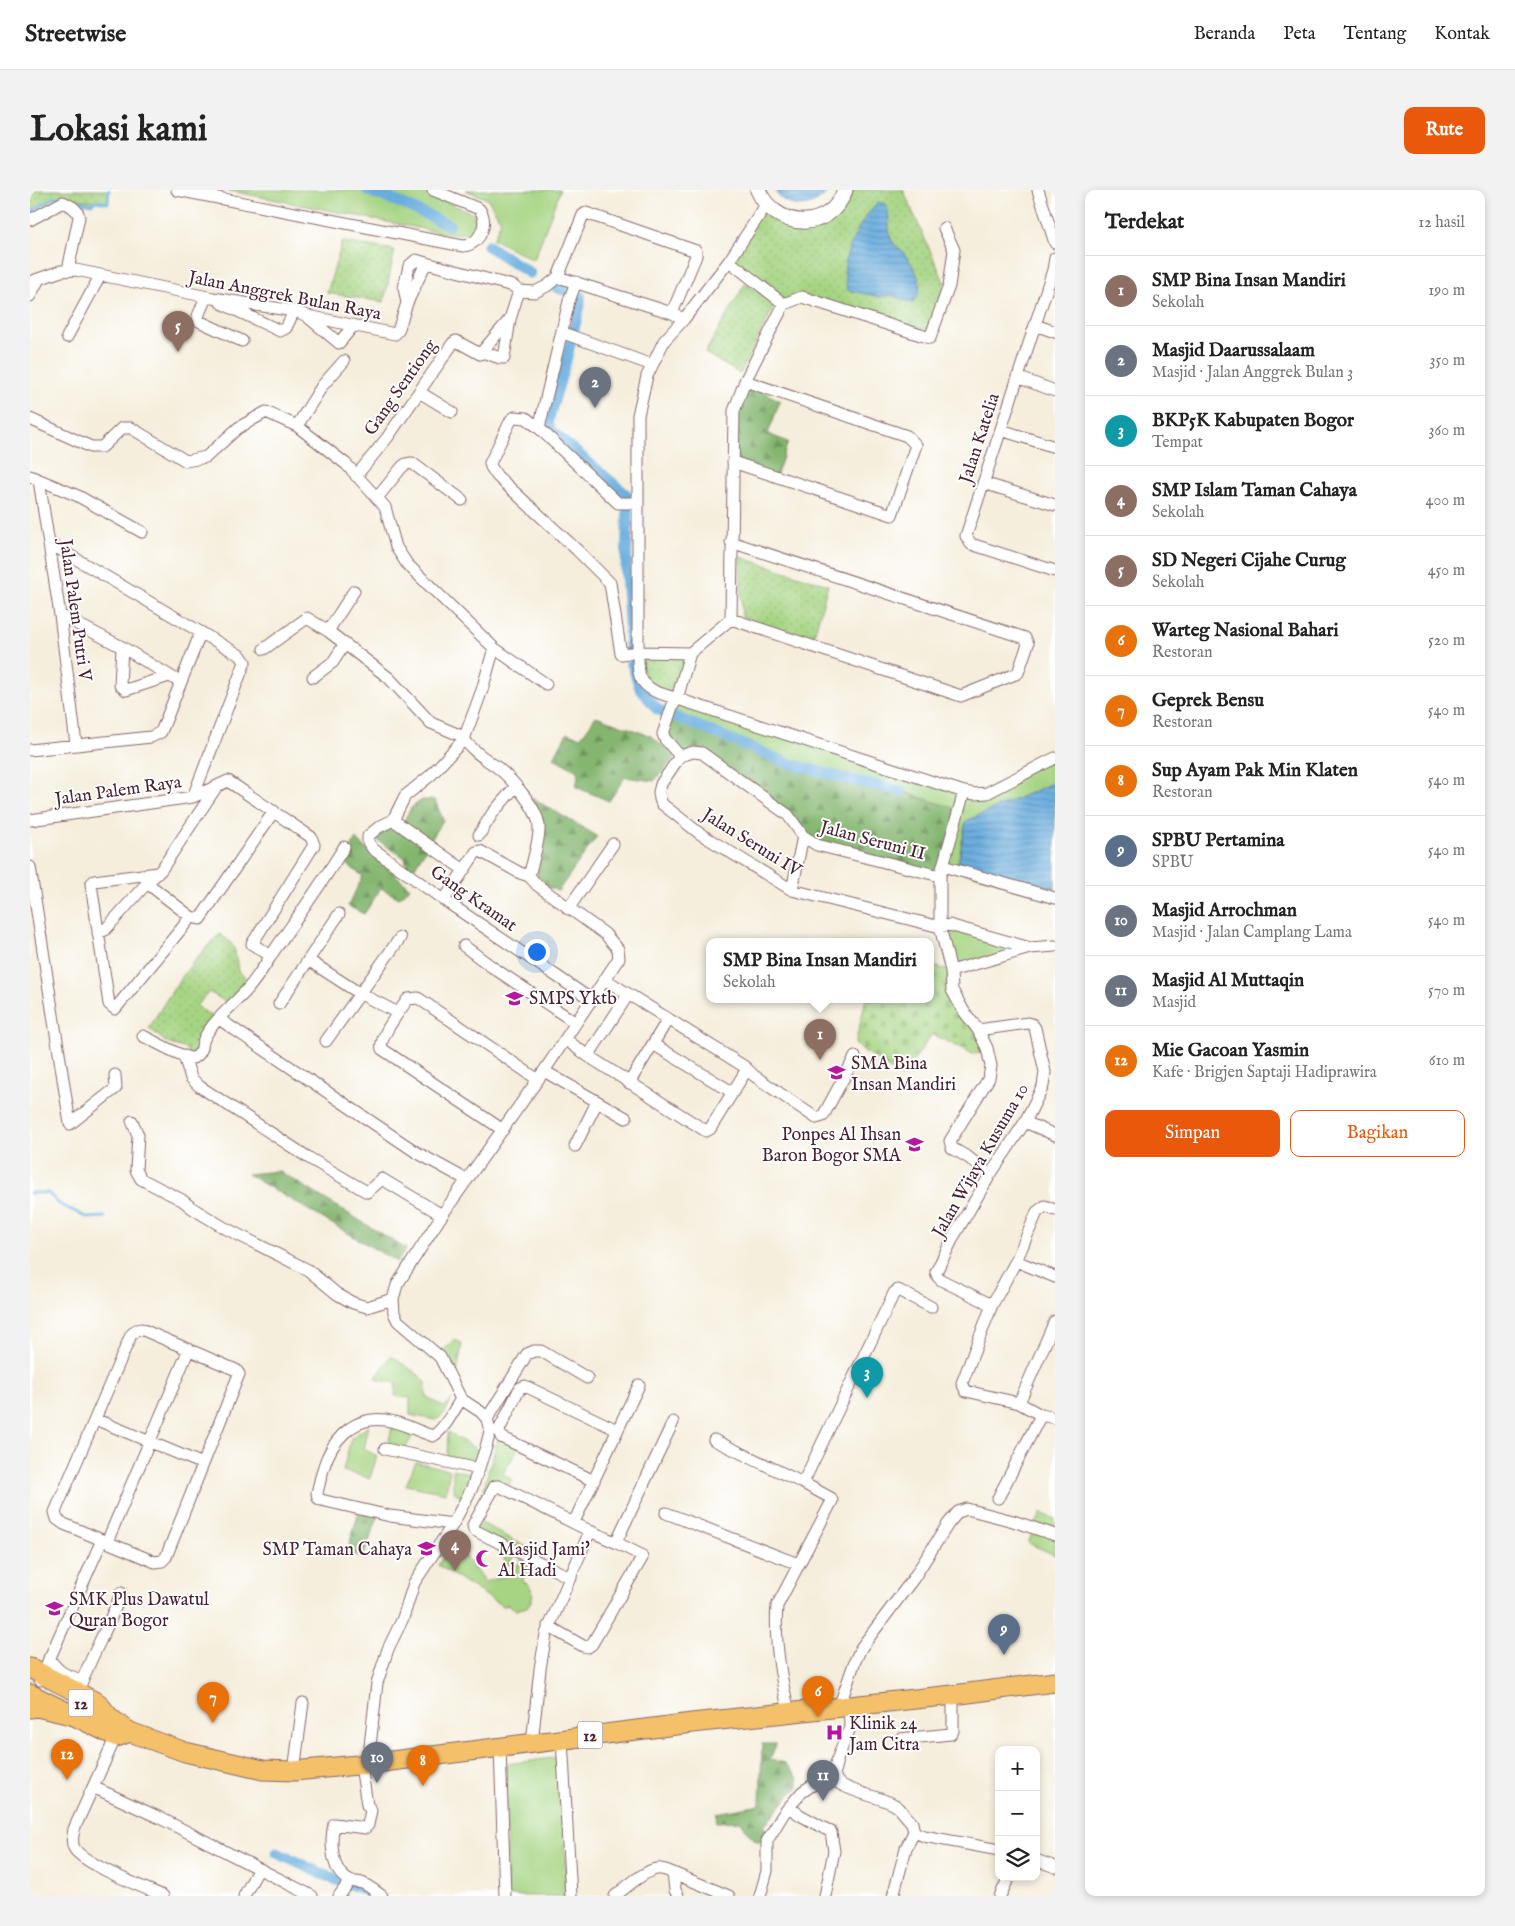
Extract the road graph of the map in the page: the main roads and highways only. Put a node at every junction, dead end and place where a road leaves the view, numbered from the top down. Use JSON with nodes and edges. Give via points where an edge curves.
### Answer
{"nodes":[{"id":1,"x":37,"y":1676,"type":"edge"},
{"id":2,"x":1055,"y":1682,"type":"edge"},
{"id":3,"x":30,"y":1708,"type":"edge"},
{"id":4,"x":71,"y":1715,"type":"junction"},
{"id":5,"x":120,"y":1728,"type":"junction"}],
"edges":[{"from":1,"to":4,"type":"main road","number":"12"},
{"from":1,"to":5,"type":"main road","number":"12"},
{"from":1,"to":5,"type":"main road","via":[[80,1686]]},
{"from":2,"to":5,"type":"main road","number":"12","via":[[294,1771],[263,1770],[185,1752]]},
{"from":3,"to":4,"type":"main road","number":"12","via":[[38,1706]]},
{"from":4,"to":5,"type":"main road","number":"12"}]}
